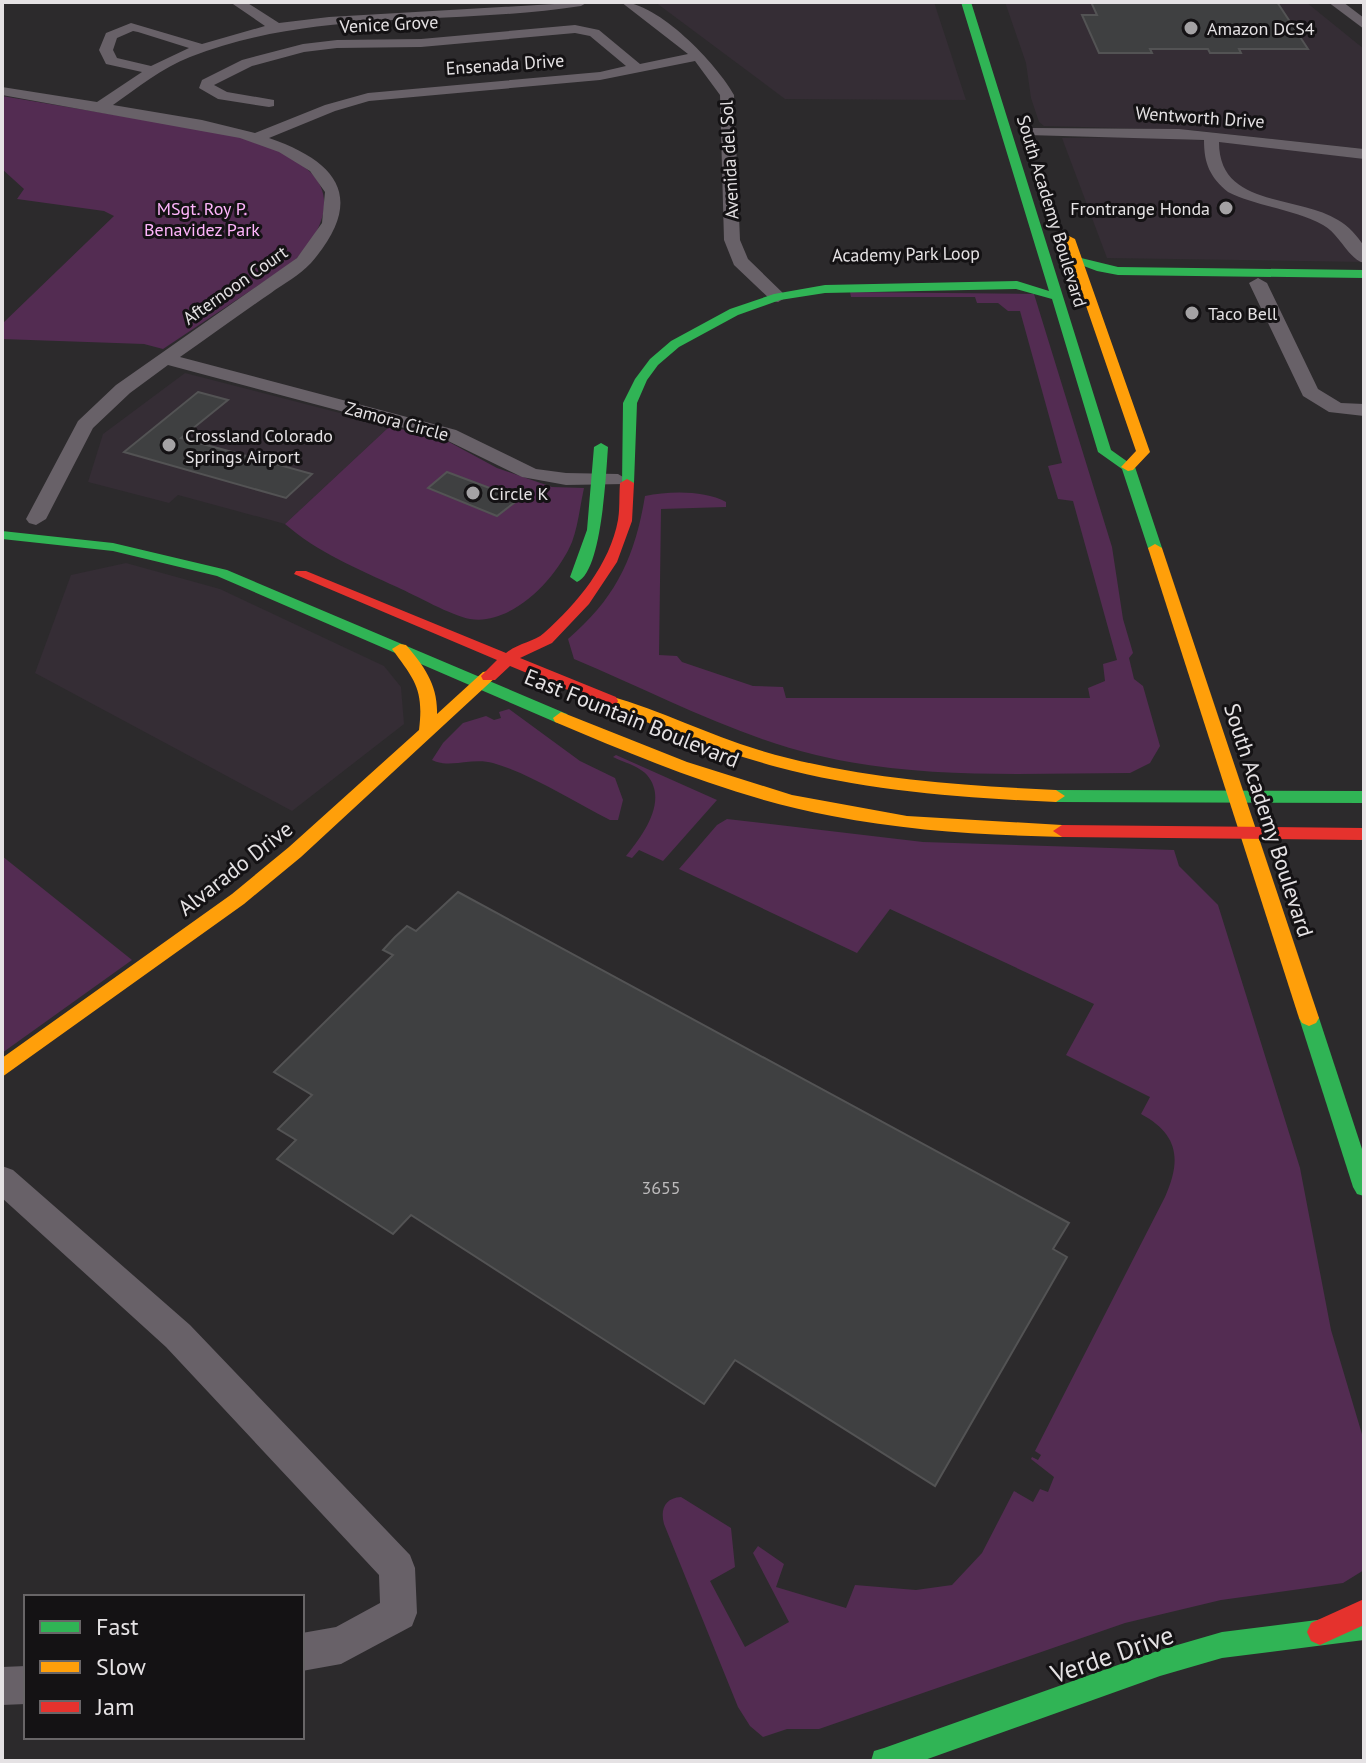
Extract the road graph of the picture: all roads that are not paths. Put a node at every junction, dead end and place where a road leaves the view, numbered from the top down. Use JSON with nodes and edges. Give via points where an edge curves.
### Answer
{"nodes":[{"id":1,"x":237,"y":2,"type":"edge"},
{"id":2,"x":628,"y":2,"type":"edge"},
{"id":3,"x":966,"y":2,"type":"edge"},
{"id":4,"x":1335,"y":2,"type":"edge"},
{"id":5,"x":571,"y":3,"type":"edge"},
{"id":6,"x":400,"y":17,"type":"junction"},
{"id":7,"x":1364,"y":25,"type":"edge"},
{"id":8,"x":277,"y":28,"type":"junction"},
{"id":9,"x":400,"y":44,"type":"junction"},
{"id":10,"x":202,"y":48,"type":"junction"},
{"id":11,"x":698,"y":56,"type":"junction"},
{"id":12,"x":638,"y":69,"type":"junction"},
{"id":13,"x":153,"y":71,"type":"junction"},
{"id":14,"x":2,"y":91,"type":"edge"},
{"id":15,"x":223,"y":96,"type":"junction"},
{"id":16,"x":269,"y":103,"type":"dead end"},
{"id":17,"x":100,"y":107,"type":"junction"},
{"id":18,"x":317,"y":115,"type":"junction"},
{"id":19,"x":188,"y":122,"type":"junction"},
{"id":20,"x":1032,"y":132,"type":"dead end"},
{"id":21,"x":1212,"y":136,"type":"junction"},
{"id":22,"x":258,"y":137,"type":"junction"},
{"id":23,"x":277,"y":144,"type":"junction"},
{"id":24,"x":1010,"y":147,"type":"junction"},
{"id":25,"x":1364,"y":154,"type":"edge"},
{"id":26,"x":1062,"y":217,"type":"dead end"},
{"id":27,"x":1364,"y":258,"type":"edge"},
{"id":28,"x":1077,"y":260,"type":"junction"},
{"id":29,"x":1048,"y":272,"type":"junction"},
{"id":30,"x":1364,"y":274,"type":"edge"},
{"id":31,"x":1086,"y":283,"type":"junction"},
{"id":32,"x":1258,"y":283,"type":"junction"},
{"id":33,"x":1364,"y":283,"type":"edge"},
{"id":34,"x":772,"y":292,"type":"junction"},
{"id":35,"x":1058,"y":297,"type":"junction"},
{"id":36,"x":700,"y":308,"type":"dead end"},
{"id":37,"x":165,"y":359,"type":"junction"},
{"id":38,"x":1122,"y":391,"type":"junction"},
{"id":39,"x":1364,"y":410,"type":"edge"},
{"id":40,"x":602,"y":427,"type":"dead end"},
{"id":41,"x":1128,"y":467,"type":"junction"},
{"id":42,"x":600,"y":480,"type":"junction"},
{"id":43,"x":626,"y":480,"type":"junction"},
{"id":44,"x":2,"y":518,"type":"edge"},
{"id":45,"x":36,"y":519,"type":"junction"},
{"id":46,"x":62,"y":521,"type":"dead end"},
{"id":47,"x":2,"y":535,"type":"edge"},
{"id":48,"x":285,"y":568,"type":"dead end"},
{"id":49,"x":570,"y":587,"type":"dead end"},
{"id":50,"x":534,"y":622,"type":"dead end"},
{"id":51,"x":400,"y":649,"type":"junction"},
{"id":52,"x":515,"y":654,"type":"junction"},
{"id":53,"x":481,"y":684,"type":"junction"},
{"id":54,"x":427,"y":732,"type":"junction"},
{"id":55,"x":1236,"y":796,"type":"junction"},
{"id":56,"x":1364,"y":797,"type":"edge"},
{"id":57,"x":1249,"y":834,"type":"junction"},
{"id":58,"x":1364,"y":834,"type":"edge"},
{"id":59,"x":2,"y":1069,"type":"edge"},
{"id":60,"x":2,"y":1179,"type":"edge"},
{"id":61,"x":1364,"y":1187,"type":"edge"},
{"id":62,"x":1364,"y":1612,"type":"edge"},
{"id":63,"x":1364,"y":1627,"type":"edge"},
{"id":64,"x":1320,"y":1632,"type":"junction"},
{"id":65,"x":304,"y":1652,"type":"edge"},
{"id":66,"x":24,"y":1685,"type":"edge"},
{"id":67,"x":2,"y":1686,"type":"edge"},
{"id":68,"x":884,"y":1761,"type":"edge"}],
"edges":[{"from":1,"to":8,"type":"street"},
{"from":2,"to":11,"type":"street","name":"Avenida del Sol"},
{"from":3,"to":24,"type":"main road","name":"South Academy Boulevard"},
{"from":4,"to":7,"type":"street"},
{"from":5,"to":6,"type":"street"},
{"from":6,"to":8,"type":"street"},
{"from":6,"to":9,"type":"street"},
{"from":8,"to":10,"type":"street"},
{"from":9,"to":12,"type":"street","name":"Venice Grove","via":[[586,30]]},
{"from":9,"to":15,"type":"street","name":"Venice Grove","via":[[337,44],[272,55],[207,83],[212,93]]},
{"from":10,"to":13,"type":"street"},
{"from":10,"to":13,"type":"street","via":[[140,28],[111,36],[106,50],[111,61]]},
{"from":11,"to":12,"type":"street","name":"Ensenada Drive"},
{"from":11,"to":34,"type":"street","name":"Avenida del Sol","via":[[727,95],[735,250]]},
{"from":12,"to":18,"type":"street","name":"Ensenada Drive","via":[[368,97]]},
{"from":13,"to":17,"type":"street"},
{"from":14,"to":17,"type":"street","name":"Afternoon Court"},
{"from":15,"to":16,"type":"street"},
{"from":15,"to":19,"type":"street"},
{"from":17,"to":19,"type":"street","name":"Afternoon Court"},
{"from":18,"to":22,"type":"street","name":"Ensenada Drive"},
{"from":18,"to":23,"type":"street","name":"Ensenada Drive","via":[[314,128]]},
{"from":19,"to":22,"type":"street","name":"Afternoon Court"},
{"from":20,"to":21,"type":"street","name":"Wentworth Drive"},
{"from":21,"to":25,"type":"street","name":"Wentworth Drive"},
{"from":21,"to":27,"type":"street","via":[[1213,162],[1225,182],[1329,222]]},
{"from":22,"to":23,"type":"street","name":"Afternoon Court"},
{"from":23,"to":37,"type":"street","name":"Afternoon Court","via":[[310,161],[329,181],[334,207],[326,233],[303,262]]},
{"from":24,"to":29,"type":"main road","name":"South Academy Boulevard"},
{"from":24,"to":31,"type":"main road","via":[[1025,155],[1062,263]]},
{"from":26,"to":28,"type":"main road","name":"South Academy Boulevard"},
{"from":28,"to":30,"type":"main road","via":[[1118,271]]},
{"from":28,"to":31,"type":"main road","name":"South Academy Boulevard"},
{"from":29,"to":34,"type":"main road","name":"Academy Park Loop","via":[[856,273]]},
{"from":29,"to":35,"type":"main road","name":"South Academy Boulevard"},
{"from":29,"to":38,"type":"main road","via":[[1071,288],[1097,363]]},
{"from":31,"to":32,"type":"main road"},
{"from":31,"to":38,"type":"main road","name":"South Academy Boulevard"},
{"from":32,"to":33,"type":"main road"},
{"from":32,"to":39,"type":"street","via":[[1310,392],[1336,408]]},
{"from":34,"to":35,"type":"main road","name":"Academy Park Loop","via":[[1017,285]]},
{"from":34,"to":36,"type":"main road","name":"Academy Park Loop"},
{"from":34,"to":43,"type":"main road","name":"Academy Park Loop","via":[[712,322],[654,362],[630,403]]},
{"from":35,"to":41,"type":"main road","name":"South Academy Boulevard","via":[[1105,452]]},
{"from":37,"to":42,"type":"street","name":"Zamora Circle","via":[[449,434],[536,475]]},
{"from":37,"to":45,"type":"street","name":"Afternoon Court","via":[[85,425]]},
{"from":38,"to":41,"type":"main road","name":"South Academy Boulevard","via":[[1143,452]]},
{"from":40,"to":42,"type":"main road"},
{"from":41,"to":55,"type":"main road","name":"South Academy Boulevard"},
{"from":42,"to":43,"type":"street","name":"Zamora Circle"},
{"from":42,"to":49,"type":"main road","via":[[591,543]]},
{"from":43,"to":52,"type":"main road","name":"Academy Park Loop","via":[[625,521],[599,582],[547,639]]},
{"from":44,"to":45,"type":"main road"},
{"from":45,"to":46,"type":"main road"},
{"from":47,"to":51,"type":"main road","name":"East Fountain Boulevard","via":[[113,547],[197,565]]},
{"from":48,"to":52,"type":"main road","name":"East Fountain Boulevard"},
{"from":50,"to":52,"type":"main road","name":"Academy Park Loop","via":[[524,631]]},
{"from":51,"to":53,"type":"main road","name":"East Fountain Boulevard"},
{"from":51,"to":54,"type":"main road","via":[[427,680],[432,695]]},
{"from":52,"to":53,"type":"main road","name":"Academy Park Loop"},
{"from":52,"to":55,"type":"main road","name":"East Fountain Boulevard","via":[[667,726],[780,762],[890,784],[1006,795]]},
{"from":53,"to":54,"type":"main road","name":"Alvarado Drive"},
{"from":53,"to":57,"type":"main road","name":"East Fountain Boulevard","via":[[693,772],[822,807],[943,827]]},
{"from":54,"to":59,"type":"main road","name":"Alvarado Drive","via":[[249,889]]},
{"from":55,"to":56,"type":"main road","name":"East Fountain Boulevard"},
{"from":55,"to":57,"type":"main road","name":"South Academy Boulevard"},
{"from":57,"to":58,"type":"main road","name":"East Fountain Boulevard"},
{"from":57,"to":61,"type":"main road","name":"South Academy Boulevard"},
{"from":60,"to":65,"type":"street","via":[[178,1336],[397,1568],[399,1613],[341,1645]]},
{"from":62,"to":64,"type":"main road"},
{"from":63,"to":64,"type":"main road","name":"Verde Drive"},
{"from":64,"to":68,"type":"main road","name":"Verde Drive","via":[[1222,1645],[1160,1663]]},
{"from":66,"to":67,"type":"street"}]}
